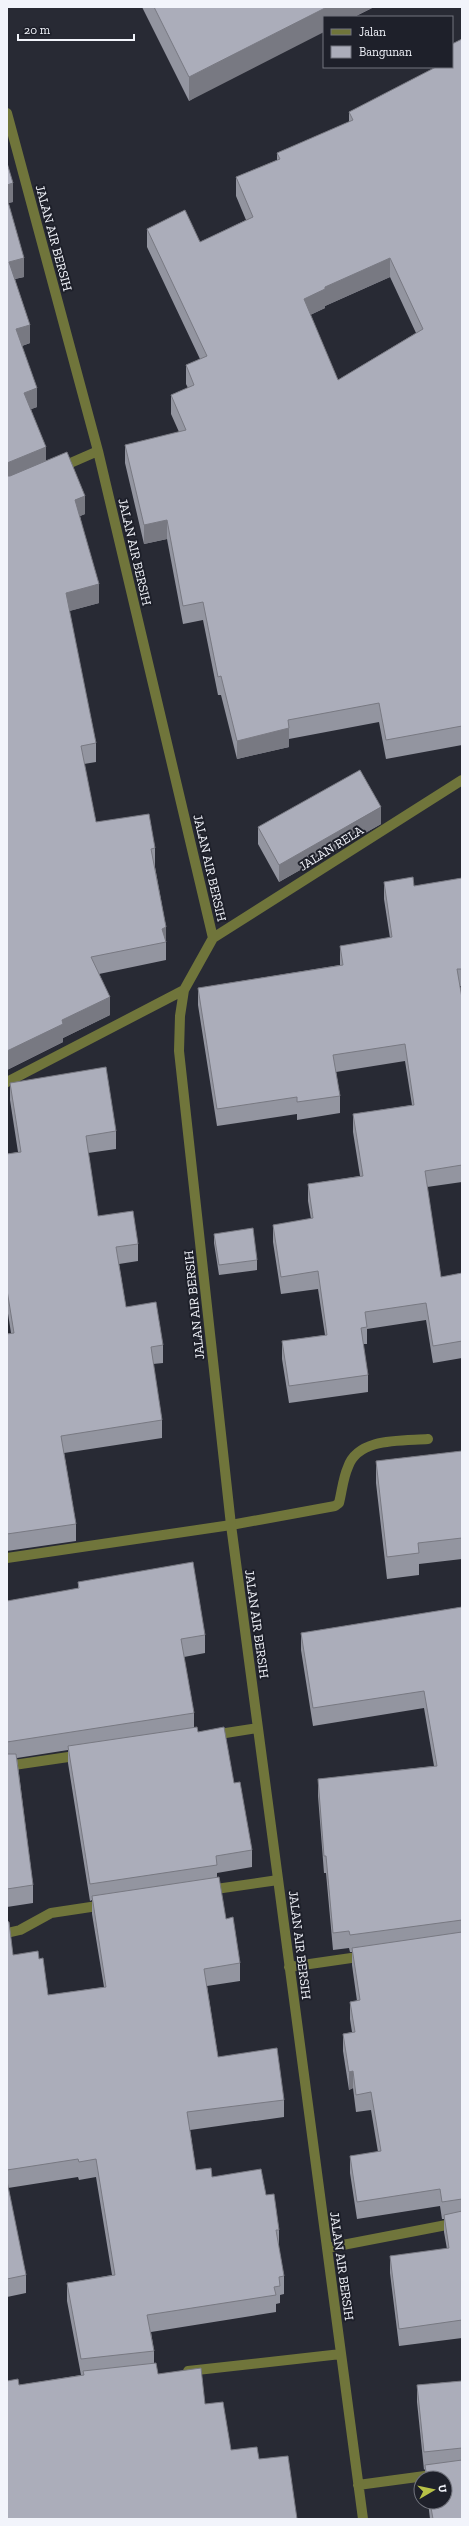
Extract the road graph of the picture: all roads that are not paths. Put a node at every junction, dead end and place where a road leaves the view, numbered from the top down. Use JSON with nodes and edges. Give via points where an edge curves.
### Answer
{"nodes":[{"id":1,"x":7,"y":113,"type":"edge"},
{"id":2,"x":98,"y":451,"type":"junction"},
{"id":3,"x":50,"y":471,"type":"edge"},
{"id":4,"x":462,"y":780,"type":"edge"},
{"id":5,"x":213,"y":938,"type":"junction"},
{"id":6,"x":184,"y":990,"type":"junction"},
{"id":7,"x":7,"y":1082,"type":"edge"},
{"id":8,"x":428,"y":1439,"type":"dead end"},
{"id":9,"x":231,"y":1525,"type":"junction"},
{"id":10,"x":7,"y":1558,"type":"edge"},
{"id":11,"x":258,"y":1728,"type":"junction"},
{"id":12,"x":203,"y":1737,"type":"edge"},
{"id":13,"x":93,"y":1753,"type":"edge"},
{"id":14,"x":7,"y":1766,"type":"edge"},
{"id":15,"x":278,"y":1880,"type":"junction"},
{"id":16,"x":200,"y":1891,"type":"edge"},
{"id":17,"x":113,"y":1904,"type":"edge"},
{"id":18,"x":7,"y":1934,"type":"edge"},
{"id":19,"x":376,"y":1955,"type":"edge"},
{"id":20,"x":289,"y":1967,"type":"junction"},
{"id":21,"x":462,"y":2222,"type":"edge"},
{"id":22,"x":327,"y":2248,"type":"junction"},
{"id":23,"x":341,"y":2354,"type":"junction"},
{"id":24,"x":178,"y":2372,"type":"edge"},
{"id":25,"x":462,"y":2471,"type":"edge"},
{"id":26,"x":358,"y":2485,"type":"junction"},
{"id":27,"x":363,"y":2519,"type":"edge"}],
"edges":[{"from":1,"to":2,"type":"street","name":"JALAN AIR BERSIH"},
{"from":2,"to":3,"type":"street"},
{"from":2,"to":5,"type":"street","name":"JALAN AIR BERSIH"},
{"from":4,"to":5,"type":"street","name":"JALAN RELA"},
{"from":5,"to":6,"type":"street","name":"JALAN AIR BERSIH"},
{"from":6,"to":7,"type":"street"},
{"from":6,"to":9,"type":"street","name":"JALAN AIR BERSIH","via":[[179,1051]]},
{"from":8,"to":9,"type":"street","via":[[376,1444],[364,1448],[353,1456],[348,1466],[339,1503],[335,1506]]},
{"from":9,"to":10,"type":"street"},
{"from":9,"to":11,"type":"street","name":"JALAN AIR BERSIH"},
{"from":11,"to":12,"type":"street"},
{"from":11,"to":15,"type":"street","name":"JALAN AIR BERSIH"},
{"from":13,"to":14,"type":"street"},
{"from":15,"to":16,"type":"street"},
{"from":15,"to":20,"type":"street","name":"JALAN AIR BERSIH"},
{"from":17,"to":18,"type":"street","via":[[51,1913]]},
{"from":19,"to":20,"type":"street"},
{"from":20,"to":22,"type":"street","name":"JALAN AIR BERSIH"},
{"from":21,"to":22,"type":"street"},
{"from":22,"to":23,"type":"street","name":"JALAN AIR BERSIH"},
{"from":23,"to":24,"type":"street"},
{"from":23,"to":26,"type":"street","name":"JALAN AIR BERSIH"},
{"from":25,"to":26,"type":"street"},
{"from":26,"to":27,"type":"street","name":"JALAN AIR BERSIH"}]}
